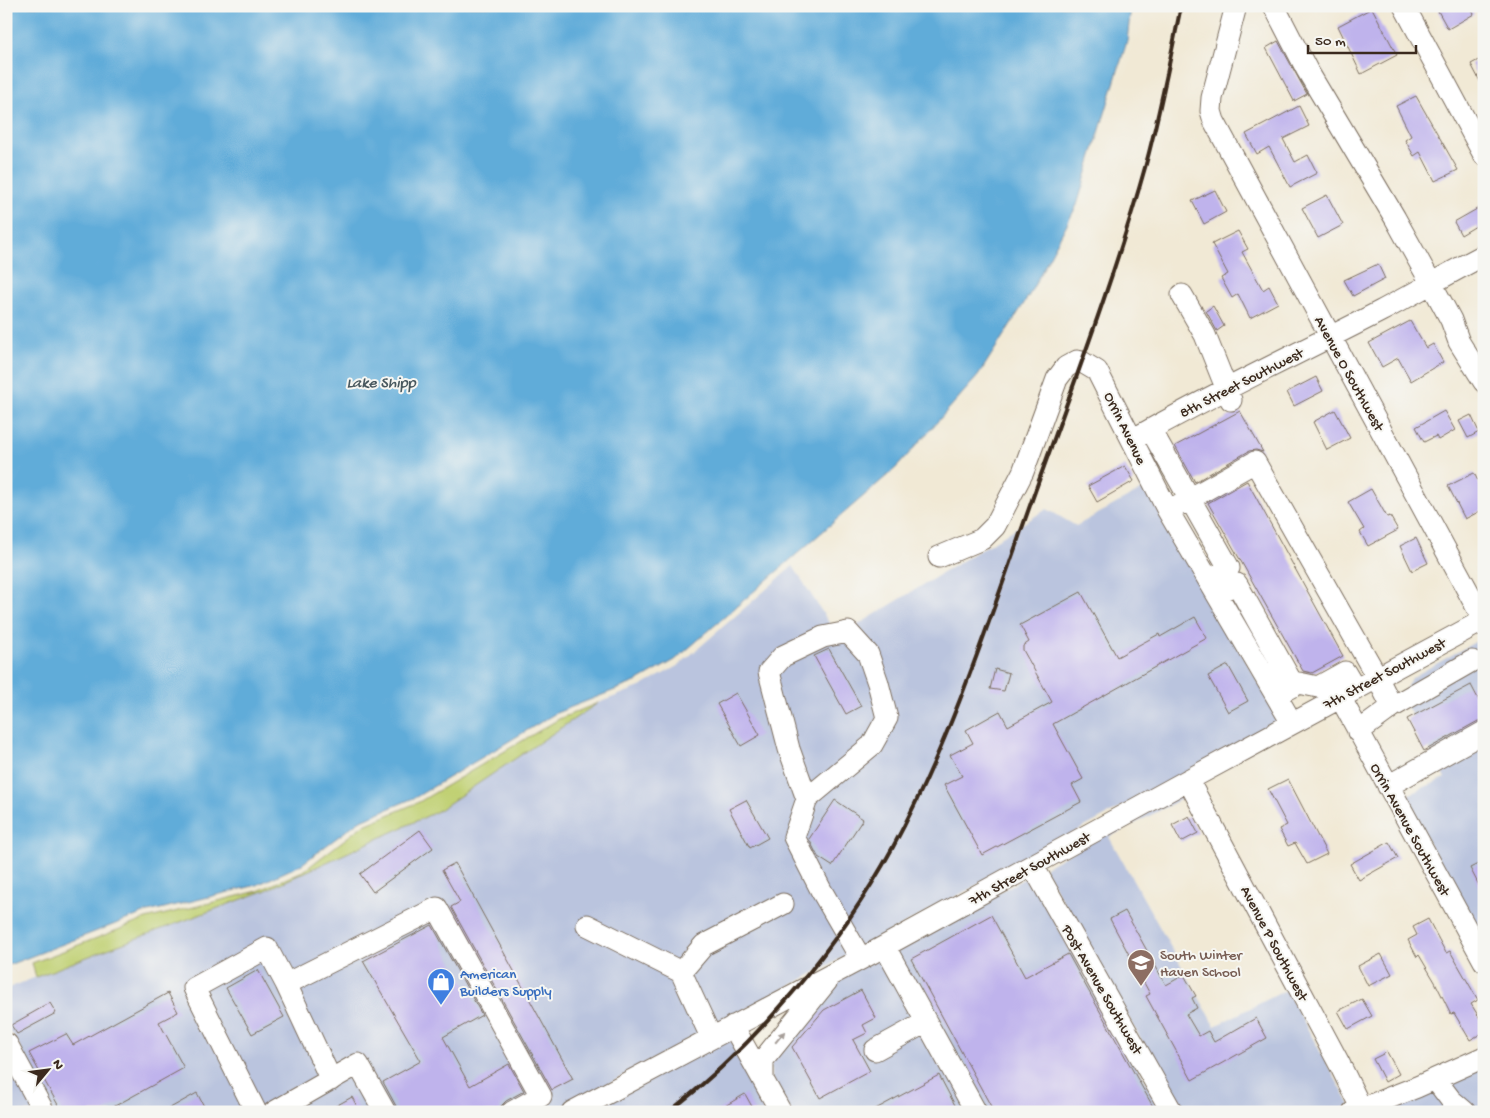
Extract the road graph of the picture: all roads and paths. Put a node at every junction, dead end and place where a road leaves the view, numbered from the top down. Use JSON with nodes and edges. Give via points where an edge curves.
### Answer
{"nodes":[{"id":1,"x":1236,"y":6,"type":"edge"},
{"id":2,"x":1404,"y":6,"type":"edge"},
{"id":3,"x":1273,"y":7,"type":"edge"},
{"id":4,"x":1484,"y":155,"type":"edge"},
{"id":5,"x":1484,"y":255,"type":"edge"},
{"id":6,"x":1431,"y":283,"type":"junction"},
{"id":7,"x":1182,"y":295,"type":"dead end"},
{"id":8,"x":1330,"y":336,"type":"junction"},
{"id":9,"x":1484,"y":382,"type":"edge"},
{"id":10,"x":1226,"y":389,"type":"junction"},
{"id":11,"x":1154,"y":436,"type":"junction"},
{"id":12,"x":1132,"y":440,"type":"junction"},
{"id":13,"x":1189,"y":499,"type":"junction"},
{"id":14,"x":1168,"y":511,"type":"junction"},
{"id":15,"x":939,"y":557,"type":"dead end"},
{"id":16,"x":1213,"y":587,"type":"junction"},
{"id":17,"x":1484,"y":613,"type":"edge"},
{"id":18,"x":1484,"y":620,"type":"edge"},
{"id":19,"x":1456,"y":635,"type":"junction"},
{"id":20,"x":1478,"y":662,"type":"edge"},
{"id":21,"x":1377,"y":677,"type":"junction"},
{"id":22,"x":1285,"y":690,"type":"junction"},
{"id":23,"x":1348,"y":693,"type":"junction"},
{"id":24,"x":1392,"y":707,"type":"junction"},
{"id":25,"x":1292,"y":723,"type":"junction"},
{"id":26,"x":1358,"y":732,"type":"junction"},
{"id":27,"x":1484,"y":732,"type":"edge"},
{"id":28,"x":1188,"y":780,"type":"junction"},
{"id":29,"x":1388,"y":786,"type":"junction"},
{"id":30,"x":807,"y":800,"type":"junction"},
{"id":31,"x":1033,"y":866,"type":"junction"},
{"id":32,"x":783,"y":904,"type":"dead end"},
{"id":33,"x":587,"y":925,"type":"dead end"},
{"id":34,"x":885,"y":947,"type":"junction"},
{"id":35,"x":861,"y":959,"type":"junction"},
{"id":36,"x":1484,"y":961,"type":"edge"},
{"id":37,"x":681,"y":972,"type":"junction"},
{"id":38,"x":832,"y":974,"type":"junction"},
{"id":39,"x":286,"y":984,"type":"junction"},
{"id":40,"x":926,"y":1022,"type":"junction"},
{"id":41,"x":733,"y":1026,"type":"junction"},
{"id":42,"x":711,"y":1037,"type":"junction"},
{"id":43,"x":7,"y":1044,"type":"edge"},
{"id":44,"x":874,"y":1050,"type":"dead end"},
{"id":45,"x":1484,"y":1057,"type":"edge"},
{"id":46,"x":1435,"y":1079,"type":"junction"},
{"id":47,"x":331,"y":1080,"type":"junction"},
{"id":48,"x":763,"y":1080,"type":"junction"},
{"id":49,"x":1357,"y":1110,"type":"edge"},
{"id":50,"x":44,"y":1112,"type":"edge"},
{"id":51,"x":256,"y":1112,"type":"edge"},
{"id":52,"x":274,"y":1112,"type":"edge"},
{"id":53,"x":385,"y":1112,"type":"edge"},
{"id":54,"x":512,"y":1112,"type":"edge"},
{"id":55,"x":572,"y":1112,"type":"edge"},
{"id":56,"x":781,"y":1112,"type":"edge"},
{"id":57,"x":976,"y":1112,"type":"edge"},
{"id":58,"x":1172,"y":1112,"type":"edge"},
{"id":59,"x":1465,"y":1112,"type":"edge"}],
"edges":[{"from":1,"to":8,"type":"street","name":"Avenue O Southwest","via":[[1211,111]]},
{"from":2,"to":4,"type":"street"},
{"from":3,"to":6,"type":"street"},
{"from":5,"to":6,"type":"street","name":"8th Street Southwest"},
{"from":6,"to":8,"type":"street","name":"8th Street Southwest"},
{"from":6,"to":9,"type":"street","via":[[1451,320],[1458,342]]},
{"from":7,"to":10,"type":"street","via":[[1204,334]]},
{"from":8,"to":10,"type":"street","name":"8th Street Southwest"},
{"from":8,"to":17,"type":"street","name":"Avenue O Southwest","via":[[1476,606]]},
{"from":10,"to":11,"type":"street","name":"8th Street Southwest"},
{"from":11,"to":12,"type":"street","name":"8th Street Southwest"},
{"from":11,"to":13,"type":"street"},
{"from":12,"to":14,"type":"street","name":"Orrin Avenue"},
{"from":12,"to":15,"type":"street","name":"Orrin Avenue","via":[[1097,371],[1082,362],[1066,367],[1057,379],[1023,472],[994,526],[982,539]]},
{"from":13,"to":14,"type":"street"},
{"from":13,"to":16,"type":"street","via":[[1229,568]]},
{"from":13,"to":21,"type":"street","via":[[1255,462]]},
{"from":14,"to":16,"type":"street","name":"Orrin Avenue"},
{"from":16,"to":22,"type":"street","name":"Orrin Avenue"},
{"from":18,"to":19,"type":"street","name":"7th Street Southwest"},
{"from":19,"to":20,"type":"street"},
{"from":19,"to":21,"type":"street","name":"7th Street Southwest"},
{"from":20,"to":24,"type":"street"},
{"from":21,"to":23,"type":"street","name":"7th Street Southwest"},
{"from":21,"to":24,"type":"street"},
{"from":22,"to":23,"type":"street","name":"Orrin Avenue Southwest","via":[[1300,683],[1318,687],[1345,672]]},
{"from":22,"to":25,"type":"street","name":"Orrin Avenue"},
{"from":23,"to":25,"type":"street","name":"7th Street Southwest"},
{"from":23,"to":26,"type":"street","name":"Orrin Avenue Southwest"},
{"from":24,"to":26,"type":"street"},
{"from":25,"to":28,"type":"street","name":"7th Street Southwest"},
{"from":26,"to":29,"type":"street","name":"Orrin Avenue Southwest"},
{"from":27,"to":29,"type":"street"},
{"from":28,"to":31,"type":"street","name":"7th Street Southwest"},
{"from":28,"to":49,"type":"street","name":"Avenue P Southwest","via":[[1340,1065]]},
{"from":29,"to":36,"type":"street","name":"Orrin Avenue Southwest"},
{"from":30,"to":30,"type":"street","via":[[872,745],[887,718],[868,654],[848,632],[823,637],[782,656],[769,672],[789,749]]},
{"from":30,"to":35,"type":"street","via":[[794,837],[820,890]]},
{"from":31,"to":34,"type":"street","name":"7th Street Southwest"},
{"from":31,"to":58,"type":"street","name":"Post Avenue Southwest"},
{"from":32,"to":37,"type":"street","via":[[704,945]]},
{"from":33,"to":37,"type":"street"},
{"from":34,"to":35,"type":"street","name":"7th Street Southwest"},
{"from":34,"to":40,"type":"street"},
{"from":35,"to":38,"type":"street","name":"7th Street Southwest"},
{"from":37,"to":42,"type":"street"},
{"from":38,"to":41,"type":"street","name":"7th Street Southwest"},
{"from":48,"to":38,"type":"street","one_way":true,"via":[[763,1060]]},
{"from":39,"to":47,"type":"street"},
{"from":39,"to":51,"type":"street","via":[[267,948],[194,988]]},
{"from":39,"to":54,"type":"street","via":[[437,908],[541,1096]]},
{"from":40,"to":44,"type":"street"},
{"from":40,"to":57,"type":"street"},
{"from":41,"to":42,"type":"street","name":"7th Street Southwest"},
{"from":41,"to":48,"type":"street"},
{"from":42,"to":55,"type":"street","name":"7th Street Southwest"},
{"from":43,"to":50,"type":"street"},
{"from":45,"to":46,"type":"street"},
{"from":46,"to":49,"type":"street"},
{"from":46,"to":59,"type":"street"},
{"from":47,"to":52,"type":"street"},
{"from":47,"to":53,"type":"street","via":[[358,1064]]},
{"from":48,"to":56,"type":"street"}]}
